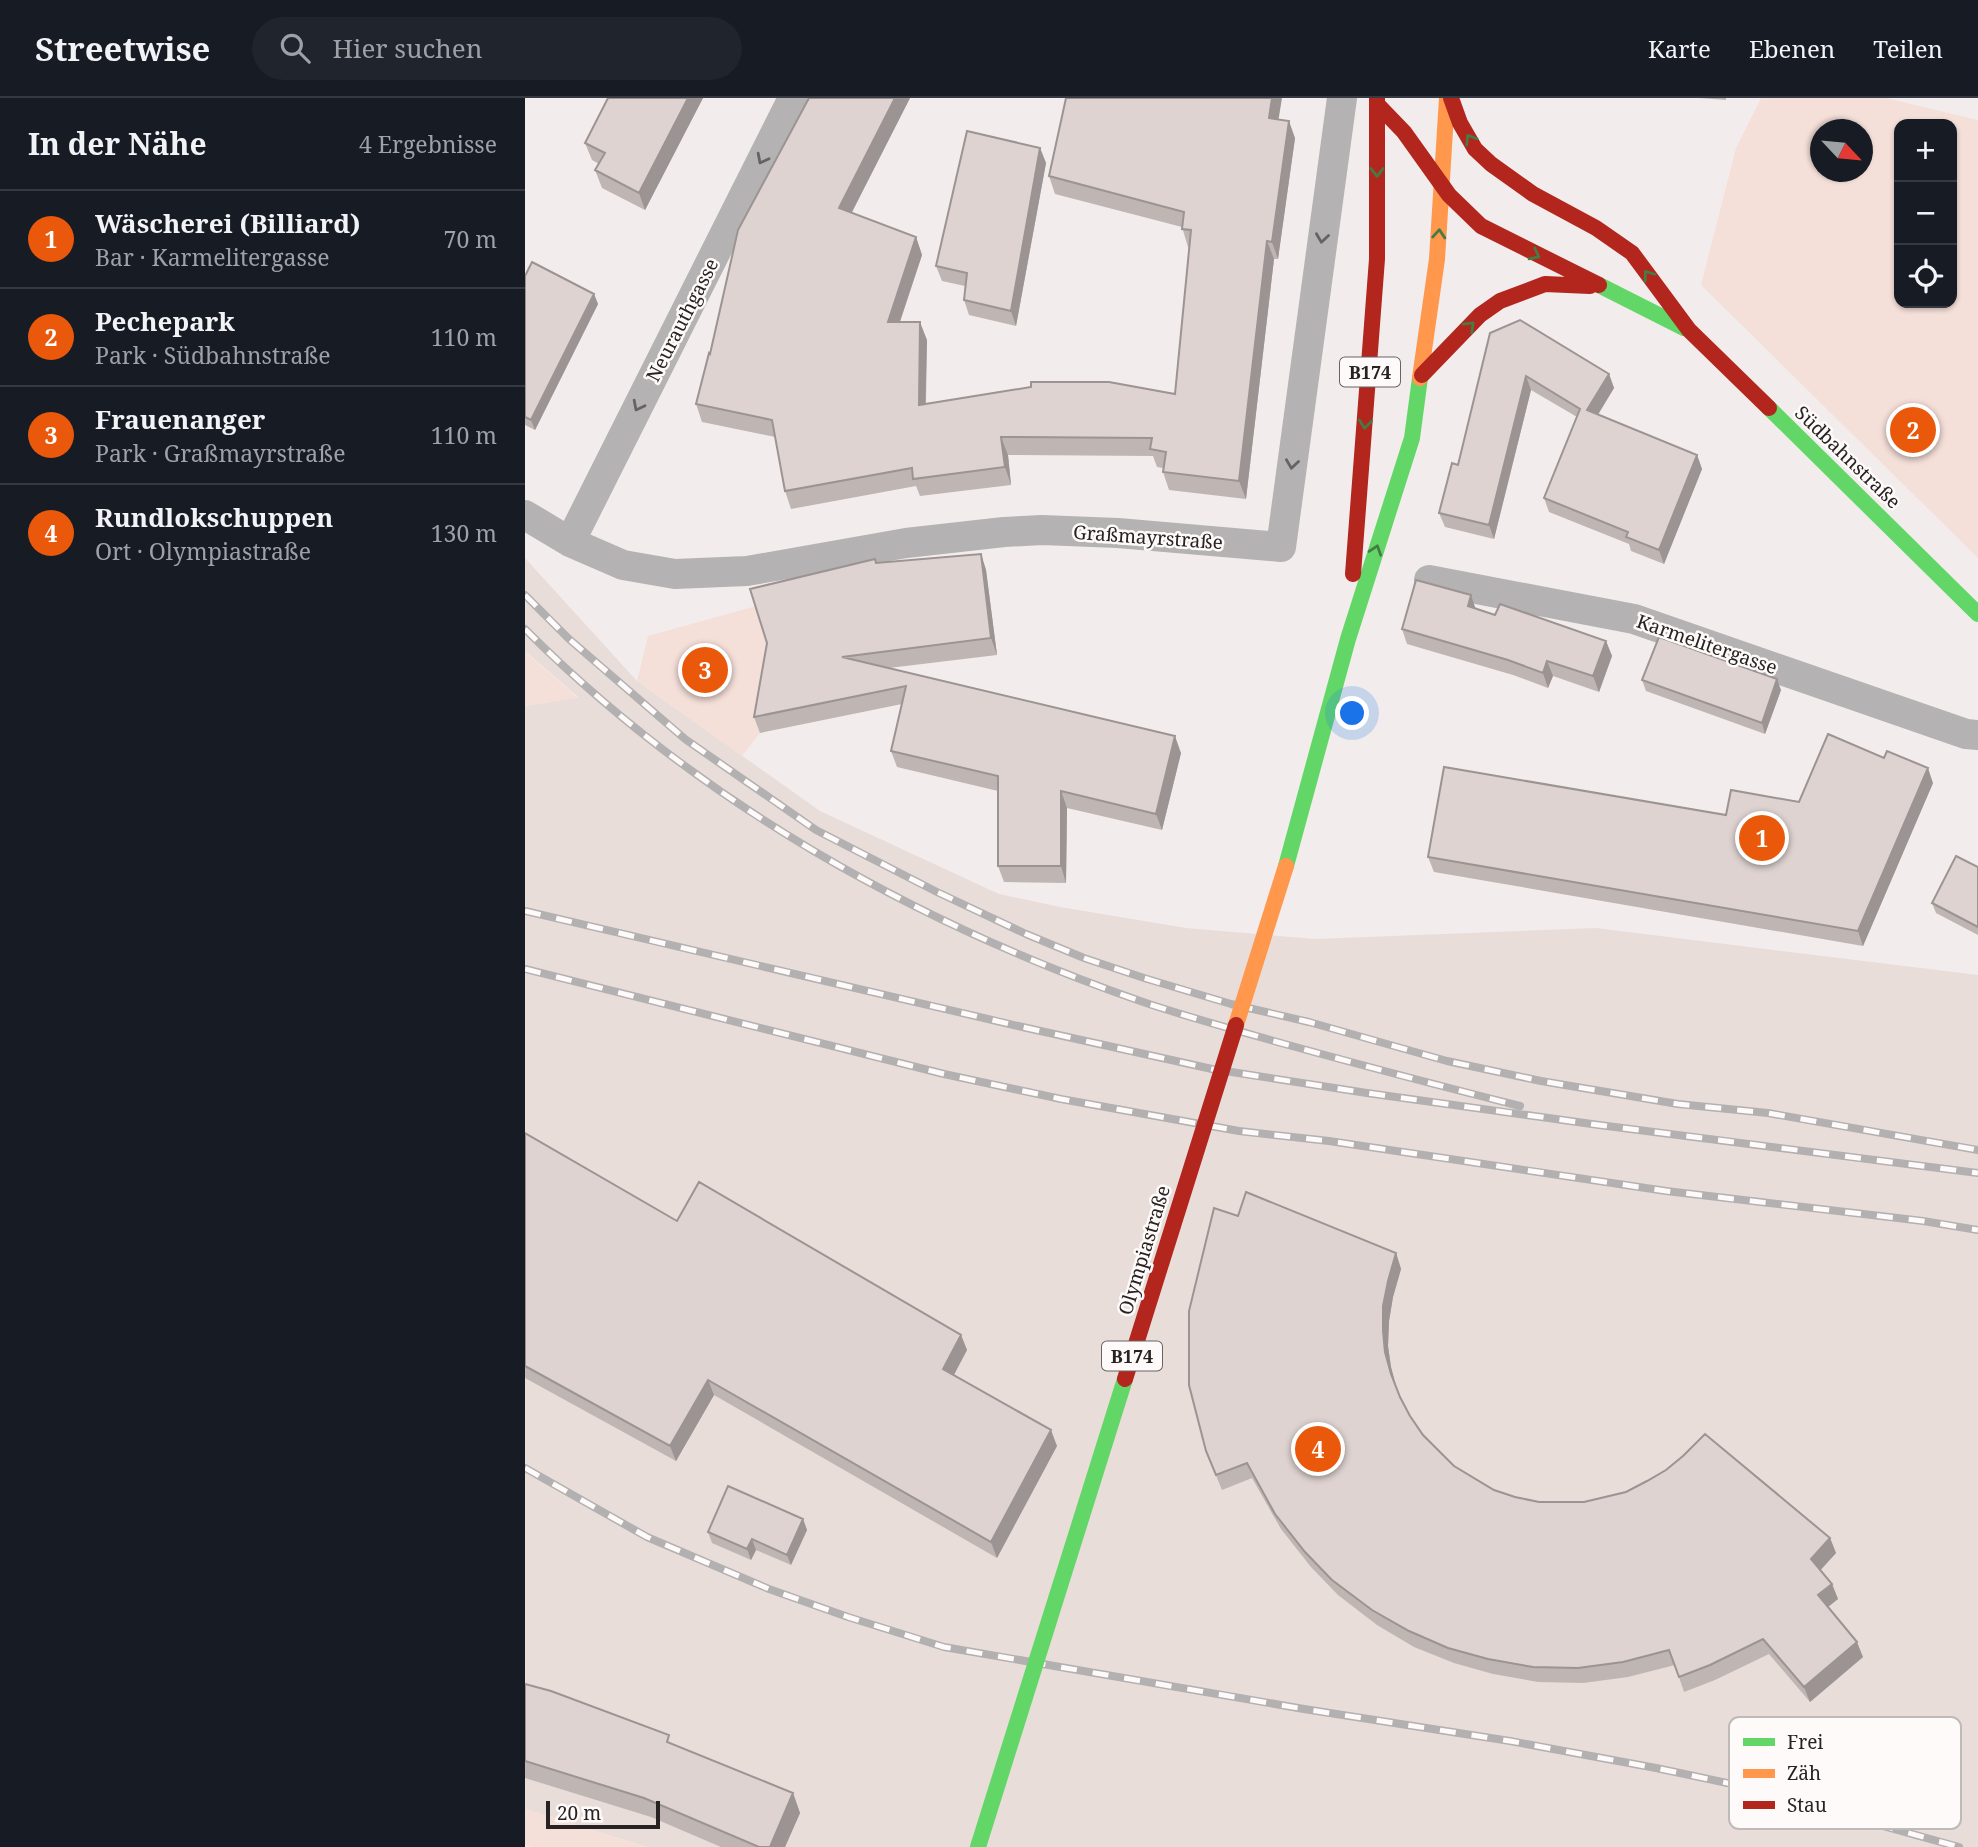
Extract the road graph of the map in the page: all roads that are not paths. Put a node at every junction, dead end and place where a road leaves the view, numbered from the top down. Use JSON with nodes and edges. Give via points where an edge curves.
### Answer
{"nodes":[{"id":1,"x":793,"y":98,"type":"edge"},
{"id":2,"x":1342,"y":98,"type":"edge"},
{"id":3,"x":1449,"y":98,"type":"edge"},
{"id":4,"x":1377,"y":101,"type":"edge"},
{"id":5,"x":1442,"y":187,"type":"junction"},
{"id":6,"x":1599,"y":287,"type":"junction"},
{"id":7,"x":1689,"y":330,"type":"junction"},
{"id":8,"x":1422,"y":375,"type":"junction"},
{"id":9,"x":525,"y":515,"type":"edge"},
{"id":10,"x":570,"y":542,"type":"junction"},
{"id":11,"x":1429,"y":580,"type":"edge"},
{"id":12,"x":1978,"y":614,"type":"edge"},
{"id":13,"x":1348,"y":639,"type":"junction"},
{"id":14,"x":1978,"y":735,"type":"edge"},
{"id":15,"x":978,"y":1847,"type":"edge"}],
"edges":[{"from":1,"to":10,"type":"street","name":"Neurauthgasse","one_way":true},
{"from":2,"to":10,"type":"street","name":"Graßmayrstraße","one_way":true,"via":[[1281,547],[1042,530],[906,542],[747,571],[675,574],[623,565]]},
{"from":3,"to":5,"type":"main road","number":"B174"},
{"from":7,"to":3,"type":"main road","one_way":true,"via":[[1632,253],[1525,189],[1475,149]]},
{"from":4,"to":5,"type":"main road"},
{"from":4,"to":13,"type":"main road","number":"B174","one_way":true,"via":[[1374,321]]},
{"from":5,"to":6,"type":"main road","one_way":true,"via":[[1481,226]]},
{"from":8,"to":5,"type":"main road","number":"B174","one_way":true},
{"from":6,"to":7,"type":"main road"},
{"from":8,"to":6,"type":"main road","one_way":true,"via":[[1500,301],[1545,284]]},
{"from":7,"to":12,"type":"main road","name":"Südbahnstraße"},
{"from":13,"to":8,"type":"main road","number":"B174","one_way":true,"via":[[1412,438]]},
{"from":9,"to":10,"type":"street","name":"Graßmayrstraße"},
{"from":11,"to":14,"type":"street","name":"Karmelitergasse","via":[[1634,619]]},
{"from":13,"to":15,"type":"main road","name":"Olympiastraße","number":"B174","bridge":true,"via":[[1286,866]]}]}
